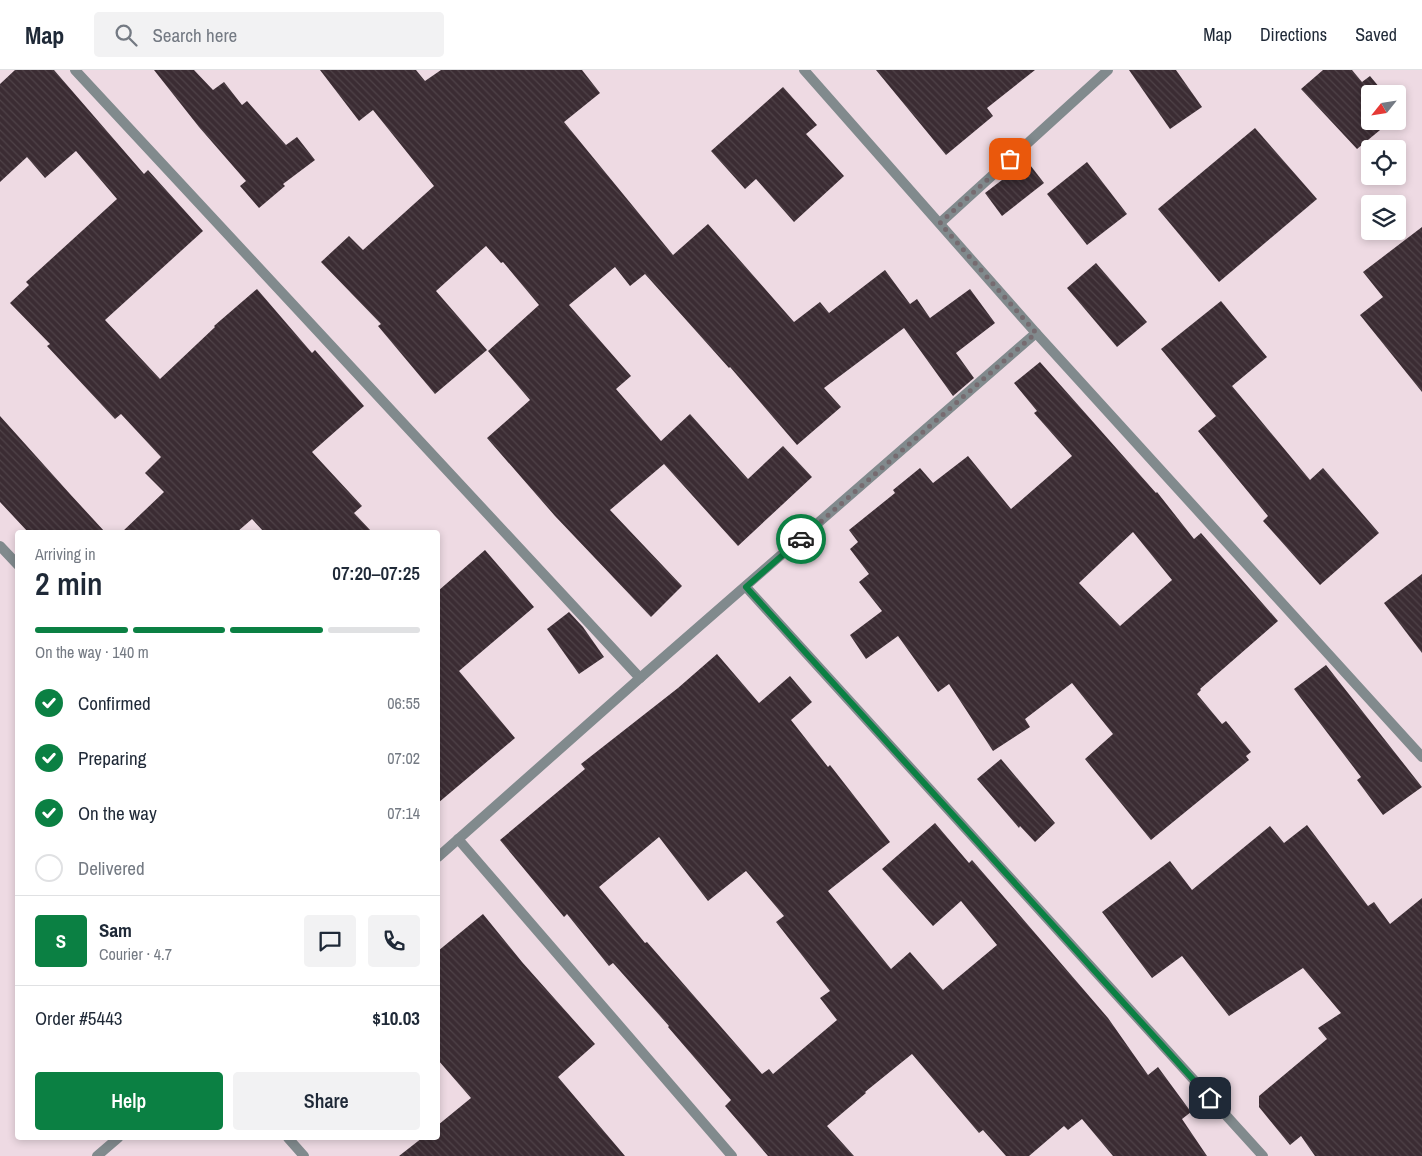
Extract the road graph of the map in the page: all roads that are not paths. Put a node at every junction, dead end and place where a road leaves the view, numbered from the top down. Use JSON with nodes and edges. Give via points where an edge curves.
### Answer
{"nodes":[{"id":1,"x":75,"y":70,"type":"edge"},
{"id":2,"x":804,"y":70,"type":"edge"},
{"id":3,"x":1108,"y":70,"type":"edge"},
{"id":4,"x":940,"y":223,"type":"junction"},
{"id":5,"x":1036,"y":333,"type":"junction"},
{"id":6,"x":0,"y":546,"type":"edge"},
{"id":7,"x":15,"y":562,"type":"edge"},
{"id":8,"x":746,"y":587,"type":"junction"},
{"id":9,"x":640,"y":678,"type":"junction"},
{"id":10,"x":1422,"y":758,"type":"edge"},
{"id":11,"x":458,"y":839,"type":"junction"},
{"id":12,"x":440,"y":855,"type":"edge"},
{"id":13,"x":116,"y":1140,"type":"edge"},
{"id":14,"x":290,"y":1140,"type":"edge"},
{"id":15,"x":97,"y":1156,"type":"edge"},
{"id":16,"x":304,"y":1156,"type":"edge"},
{"id":17,"x":732,"y":1156,"type":"edge"},
{"id":18,"x":1263,"y":1156,"type":"edge"}],
"edges":[{"from":1,"to":9,"type":"street"},
{"from":2,"to":4,"type":"street"},
{"from":3,"to":4,"type":"street"},
{"from":4,"to":5,"type":"street"},
{"from":5,"to":8,"type":"street"},
{"from":5,"to":10,"type":"street"},
{"from":6,"to":7,"type":"street"},
{"from":8,"to":9,"type":"street"},
{"from":8,"to":18,"type":"street"},
{"from":9,"to":11,"type":"street"},
{"from":11,"to":12,"type":"street"},
{"from":11,"to":17,"type":"street"},
{"from":13,"to":15,"type":"street"},
{"from":14,"to":16,"type":"street"}]}
